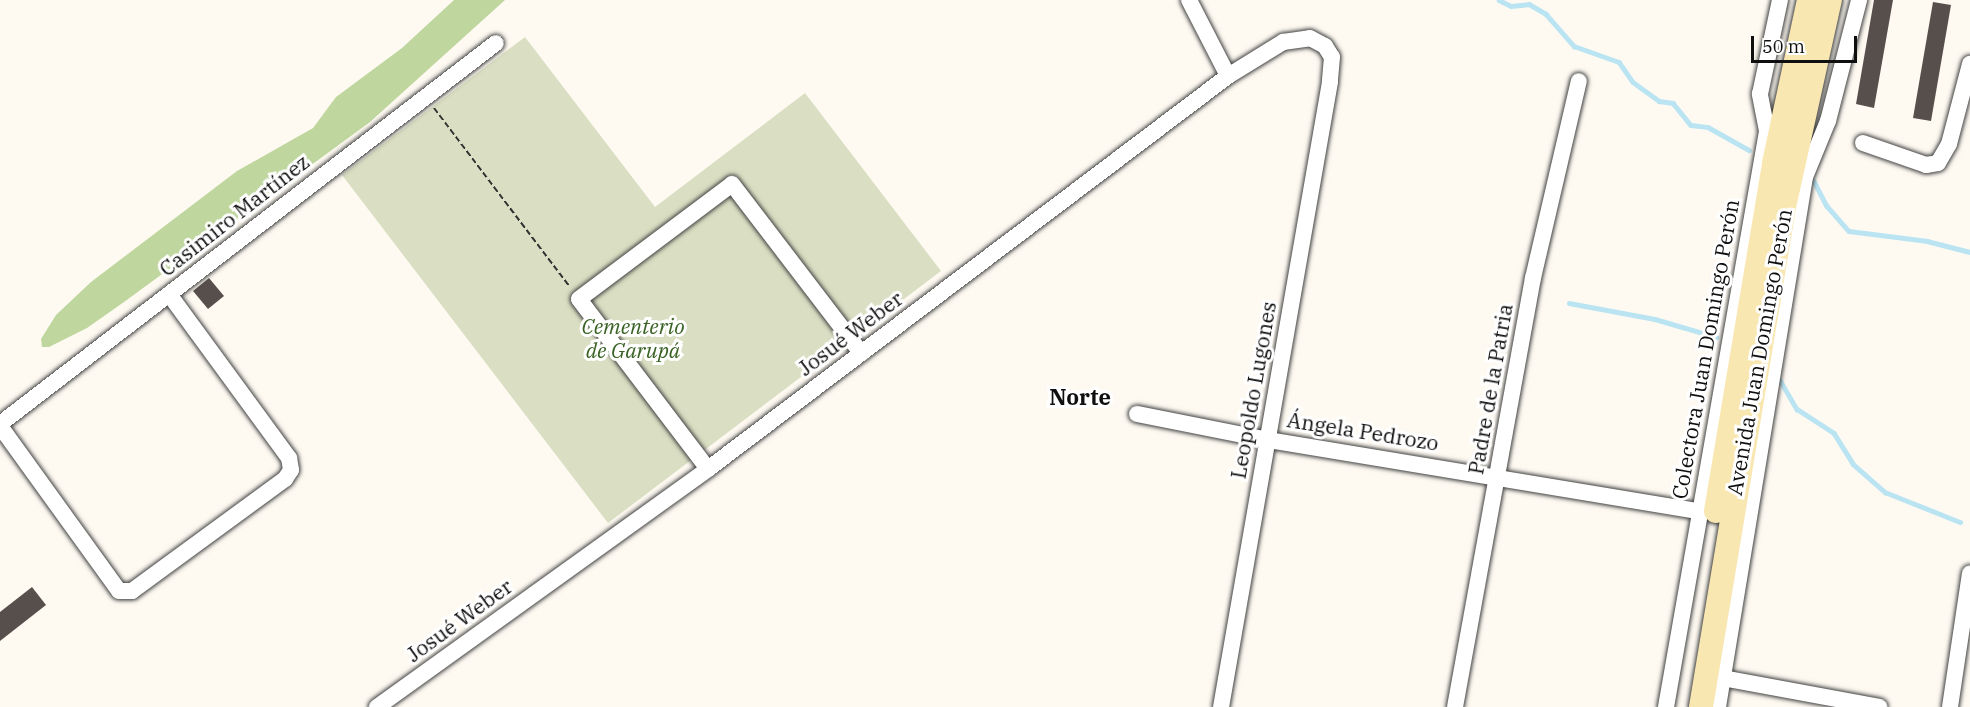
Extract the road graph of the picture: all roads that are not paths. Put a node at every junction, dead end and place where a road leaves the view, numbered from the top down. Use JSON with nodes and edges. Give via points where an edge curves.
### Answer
{"nodes":[{"id":1,"x":1189,"y":0,"type":"edge"},
{"id":2,"x":1780,"y":0,"type":"edge"},
{"id":3,"x":1809,"y":0,"type":"edge"},
{"id":4,"x":1830,"y":0,"type":"edge"},
{"id":5,"x":1859,"y":0,"type":"edge"},
{"id":6,"x":496,"y":43,"type":"dead end"},
{"id":7,"x":1970,"y":64,"type":"edge"},
{"id":8,"x":1228,"y":76,"type":"junction"},
{"id":9,"x":1579,"y":81,"type":"dead end"},
{"id":10,"x":1330,"y":82,"type":"joint"},
{"id":11,"x":1863,"y":143,"type":"dead end"},
{"id":12,"x":169,"y":294,"type":"junction"},
{"id":13,"x":861,"y":353,"type":"junction"},
{"id":14,"x":1137,"y":414,"type":"dead end"},
{"id":15,"x":0,"y":425,"type":"edge"},
{"id":16,"x":1268,"y":440,"type":"junction"},
{"id":17,"x":708,"y":469,"type":"junction"},
{"id":18,"x":1497,"y":474,"type":"junction"},
{"id":19,"x":1699,"y":511,"type":"junction"},
{"id":20,"x":1970,"y":573,"type":"edge"},
{"id":21,"x":1723,"y":678,"type":"junction"},
{"id":22,"x":377,"y":707,"type":"edge"},
{"id":23,"x":1221,"y":707,"type":"edge"},
{"id":24,"x":1455,"y":707,"type":"edge"},
{"id":25,"x":1666,"y":707,"type":"edge"},
{"id":26,"x":1684,"y":707,"type":"edge"},
{"id":27,"x":1701,"y":707,"type":"edge"},
{"id":28,"x":1718,"y":707,"type":"edge"},
{"id":29,"x":1880,"y":707,"type":"edge"},
{"id":30,"x":1950,"y":707,"type":"edge"}],
"edges":[{"from":1,"to":8,"type":"street"},
{"from":2,"to":19,"type":"street","name":"Colectora Juan Domingo Perón","via":[[1760,93],[1767,131]]},
{"from":3,"to":26,"type":"main road","name":"Avenida Juan Domingo Perón","via":[[1774,163]]},
{"from":4,"to":27,"type":"main road","name":"Avenida Juan Domingo Perón","via":[[1787,188]]},
{"from":5,"to":21,"type":"street","via":[[1828,121],[1805,177]]},
{"from":6,"to":12,"type":"street","name":"Casimiro Martínez"},
{"from":7,"to":11,"type":"street","via":[[1949,144],[1938,163],[1926,165]]},
{"from":8,"to":10,"type":"street","name":"Josué Weber","via":[[1283,42],[1310,38],[1325,46],[1332,57]]},
{"from":8,"to":13,"type":"street","name":"Josué Weber"},
{"from":9,"to":18,"type":"street","name":"Padre de la Patria","via":[[1533,278]]},
{"from":10,"to":16,"type":"street","name":"Leopoldo Lugones"},
{"from":12,"to":15,"type":"street","name":"Casimiro Martínez"},
{"from":12,"to":15,"type":"street","via":[[289,458],[291,470],[285,479],[132,591],[119,591]]},
{"from":13,"to":17,"type":"street","name":"Josué Weber"},
{"from":13,"to":17,"type":"street","via":[[732,184],[579,299]]},
{"from":14,"to":16,"type":"street","name":"Ángela Pedrozo"},
{"from":16,"to":18,"type":"street","name":"Ángela Pedrozo"},
{"from":16,"to":23,"type":"street","name":"Leopoldo Lugones"},
{"from":17,"to":22,"type":"street","name":"Josué Weber"},
{"from":18,"to":19,"type":"street","name":"Ángela Pedrozo"},
{"from":18,"to":24,"type":"street","name":"Padre de la Patria"},
{"from":19,"to":25,"type":"street","name":"Colectora Juan Domingo Perón"},
{"from":20,"to":30,"type":"street"},
{"from":21,"to":28,"type":"street"},
{"from":21,"to":29,"type":"street"}]}
